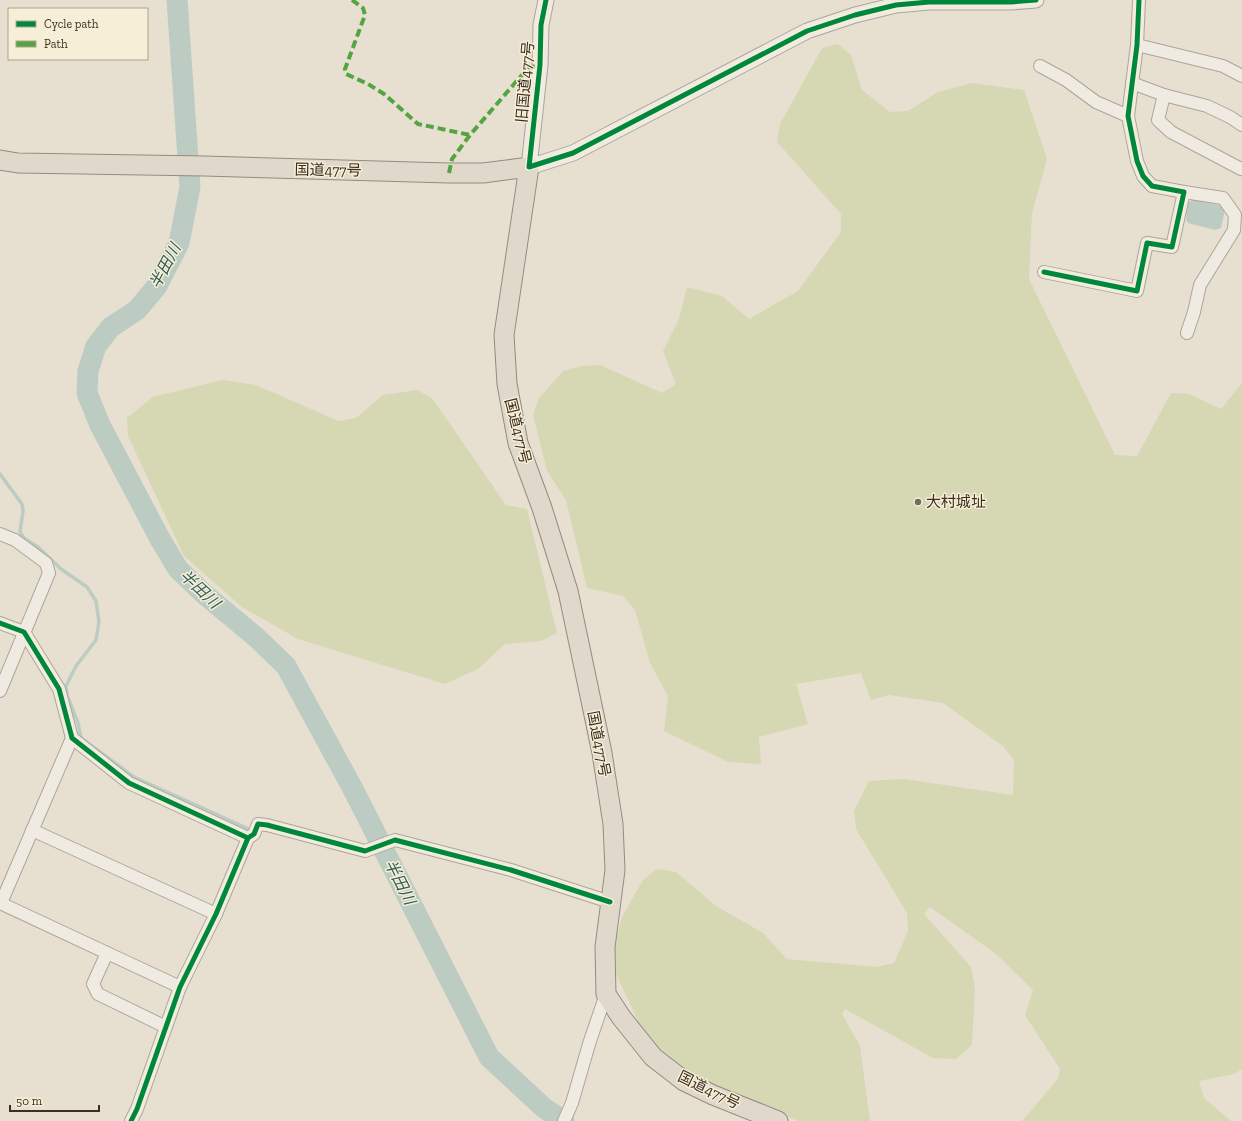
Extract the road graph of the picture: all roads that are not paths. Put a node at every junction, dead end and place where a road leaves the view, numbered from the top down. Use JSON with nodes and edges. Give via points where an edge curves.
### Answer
{"nodes":[{"id":1,"x":546,"y":0,"type":"edge"},
{"id":2,"x":1036,"y":0,"type":"edge"},
{"id":3,"x":1139,"y":0,"type":"edge"},
{"id":4,"x":999,"y":1,"type":"edge"},
{"id":5,"x":1137,"y":45,"type":"junction"},
{"id":6,"x":1040,"y":66,"type":"dead end"},
{"id":7,"x":1242,"y":76,"type":"edge"},
{"id":8,"x":1132,"y":83,"type":"junction"},
{"id":9,"x":1164,"y":95,"type":"junction"},
{"id":10,"x":1128,"y":116,"type":"junction"},
{"id":11,"x":1242,"y":125,"type":"edge"},
{"id":12,"x":0,"y":160,"type":"edge"},
{"id":13,"x":528,"y":167,"type":"junction"},
{"id":14,"x":1242,"y":168,"type":"edge"},
{"id":15,"x":1184,"y":192,"type":"junction"},
{"id":16,"x":1044,"y":272,"type":"dead end"},
{"id":17,"x":1187,"y":333,"type":"dead end"},
{"id":18,"x":0,"y":534,"type":"edge"},
{"id":19,"x":0,"y":623,"type":"edge"},
{"id":20,"x":24,"y":632,"type":"junction"},
{"id":21,"x":0,"y":691,"type":"edge"},
{"id":22,"x":72,"y":738,"type":"junction"},
{"id":23,"x":32,"y":830,"type":"junction"},
{"id":24,"x":248,"y":838,"type":"junction"},
{"id":25,"x":610,"y":902,"type":"junction"},
{"id":26,"x":1,"y":903,"type":"edge"},
{"id":27,"x":216,"y":914,"type":"junction"},
{"id":28,"x":107,"y":953,"type":"junction"},
{"id":29,"x":180,"y":987,"type":"junction"},
{"id":30,"x":606,"y":994,"type":"junction"},
{"id":31,"x":166,"y":1027,"type":"junction"},
{"id":32,"x":131,"y":1121,"type":"edge"},
{"id":33,"x":564,"y":1121,"type":"edge"},
{"id":34,"x":778,"y":1121,"type":"edge"}],
"edges":[{"from":1,"to":13,"type":"street","name":"旧国道477号","via":[[541,25],[540,65]]},
{"from":2,"to":4,"type":"street"},
{"from":3,"to":5,"type":"street"},
{"from":4,"to":13,"type":"street","via":[[928,2],[896,6],[855,15],[807,31],[573,153]]},
{"from":5,"to":7,"type":"street","via":[[1223,66]]},
{"from":5,"to":8,"type":"street"},
{"from":6,"to":10,"type":"street","via":[[1066,80],[1096,102]]},
{"from":8,"to":9,"type":"street"},
{"from":8,"to":10,"type":"street"},
{"from":9,"to":11,"type":"street","via":[[1206,106]]},
{"from":9,"to":14,"type":"street","via":[[1158,120],[1171,132]]},
{"from":10,"to":15,"type":"street","via":[[1137,161],[1143,176],[1152,186]]},
{"from":12,"to":13,"type":"highway","name":"国道477号","via":[[18,163],[476,173]]},
{"from":13,"to":25,"type":"highway","name":"国道477号","via":[[504,334],[507,384],[518,443],[568,591],[586,672],[613,824],[615,870]]},
{"from":15,"to":16,"type":"street","via":[[1172,247],[1147,243],[1137,291]]},
{"from":15,"to":17,"type":"street","via":[[1223,198],[1235,215],[1234,230],[1200,284]]},
{"from":18,"to":20,"type":"street","via":[[15,540],[46,563],[49,573]]},
{"from":19,"to":20,"type":"street"},
{"from":20,"to":21,"type":"street"},
{"from":20,"to":22,"type":"street","via":[[59,689]]},
{"from":22,"to":23,"type":"street"},
{"from":22,"to":24,"type":"street","via":[[129,783]]},
{"from":23,"to":26,"type":"street"},
{"from":23,"to":27,"type":"street"},
{"from":24,"to":25,"type":"street","via":[[254,834],[258,824],[364,851],[395,840],[511,870]]},
{"from":24,"to":27,"type":"street"},
{"from":25,"to":30,"type":"highway","name":"国道477号","via":[[605,947]]},
{"from":26,"to":28,"type":"street"},
{"from":27,"to":29,"type":"street"},
{"from":28,"to":29,"type":"street"},
{"from":28,"to":31,"type":"street","via":[[93,984],[98,994]]},
{"from":29,"to":31,"type":"street"},
{"from":30,"to":33,"type":"street"},
{"from":30,"to":34,"type":"highway","name":"国道477号","via":[[620,1017],[653,1057],[684,1081]]},
{"from":31,"to":32,"type":"street"}]}
